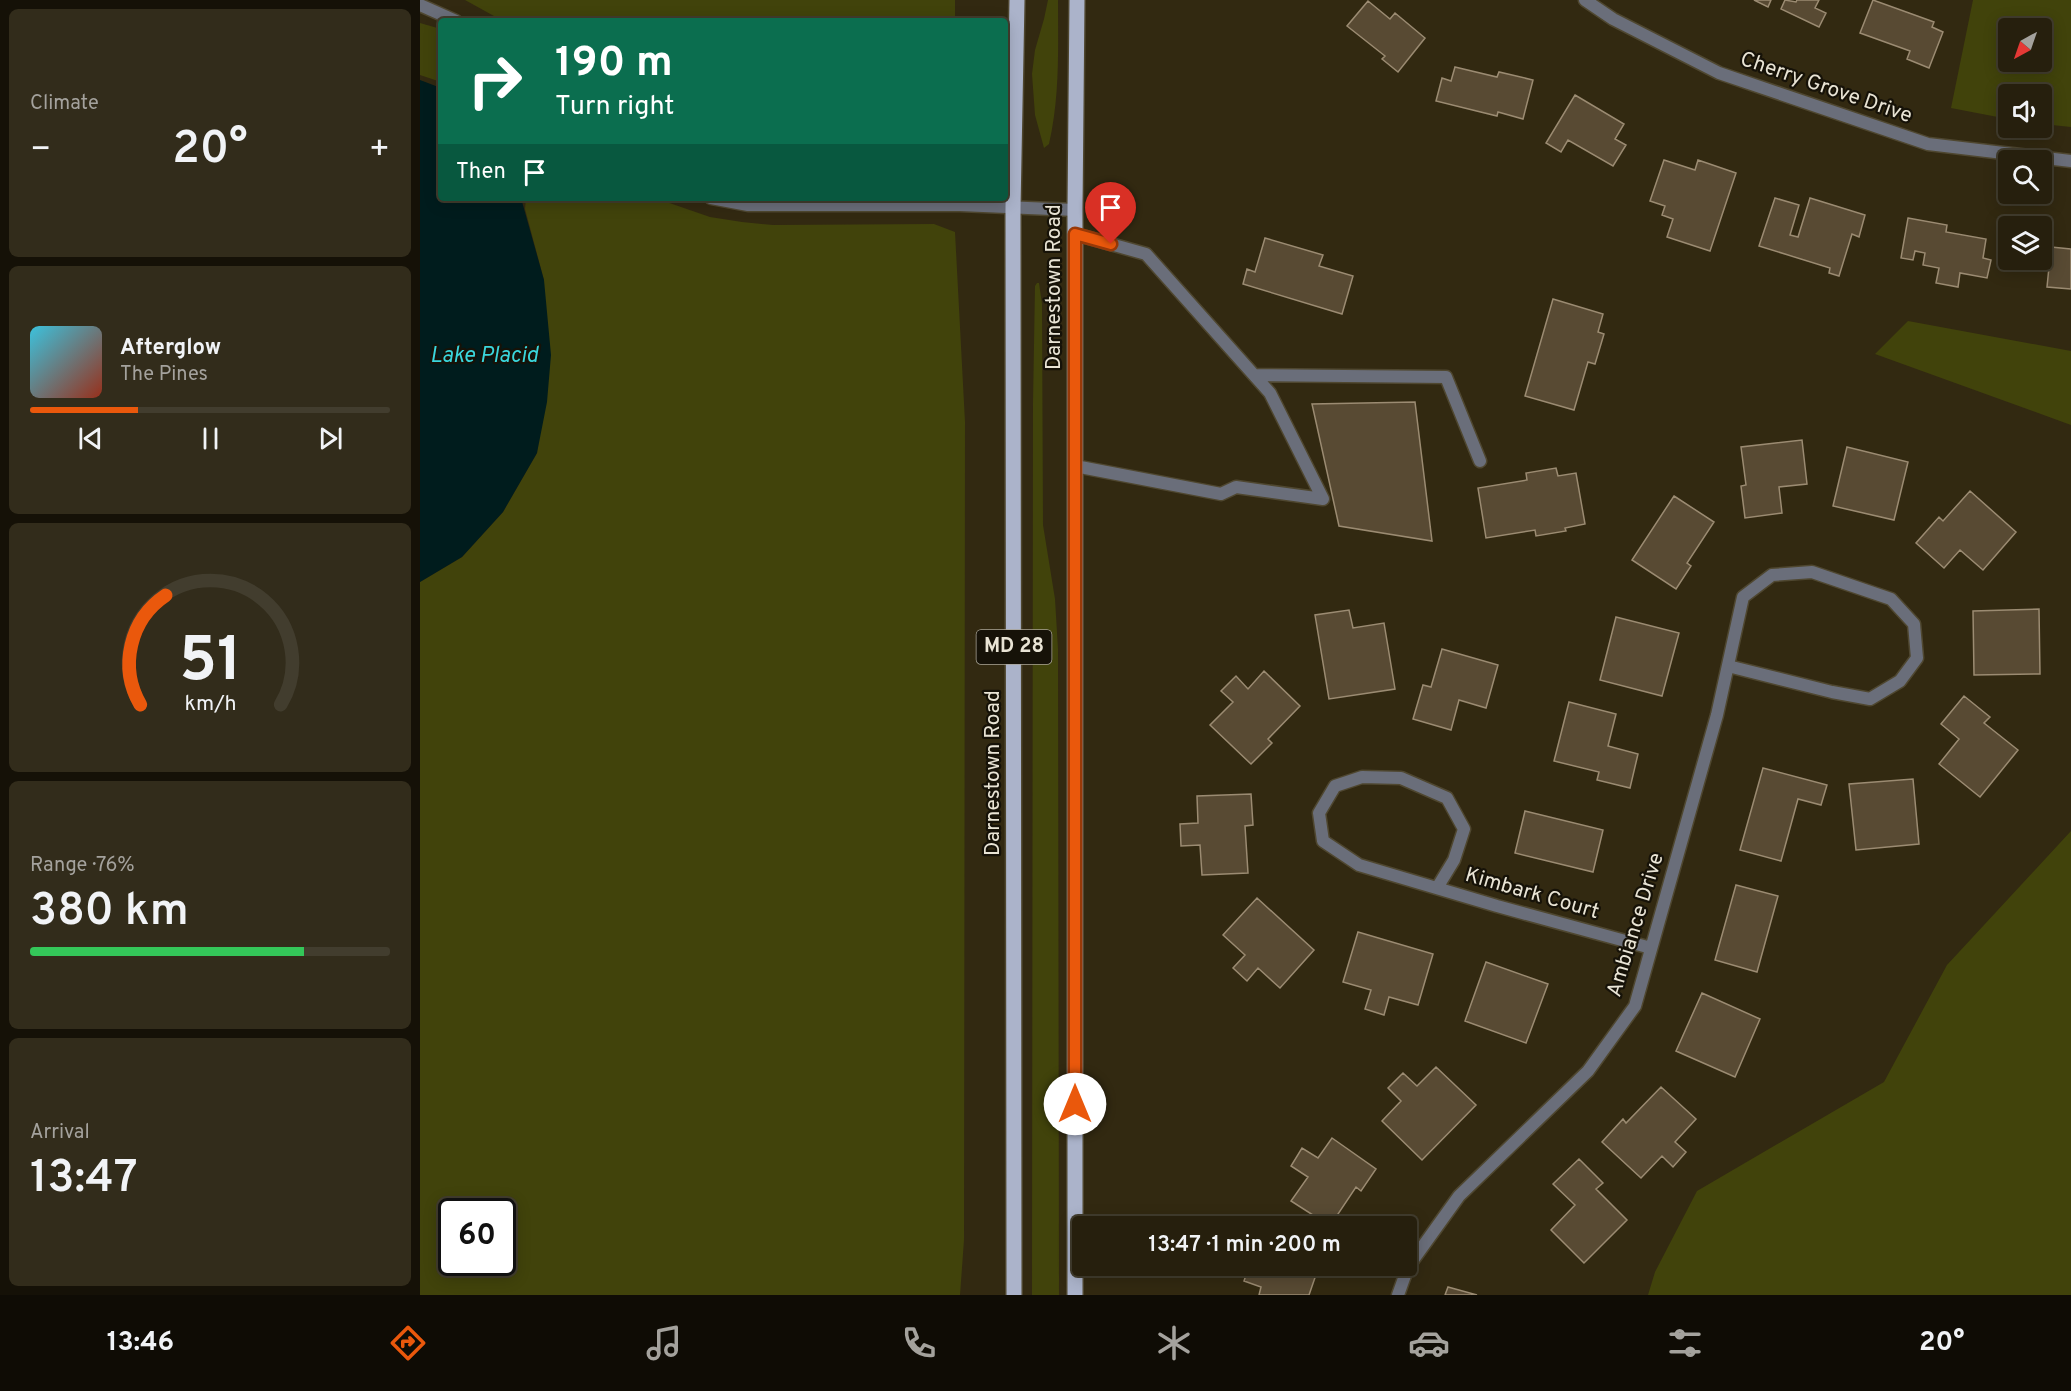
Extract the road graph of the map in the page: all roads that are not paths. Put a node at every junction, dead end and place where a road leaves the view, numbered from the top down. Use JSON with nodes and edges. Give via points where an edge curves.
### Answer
{"nodes":[{"id":1,"x":1017,"y":0,"type":"edge"},
{"id":2,"x":1077,"y":0,"type":"edge"},
{"id":3,"x":1585,"y":0,"type":"edge"},
{"id":4,"x":420,"y":5,"type":"edge"},
{"id":5,"x":449,"y":18,"type":"edge"},
{"id":6,"x":2071,"y":161,"type":"edge"},
{"id":7,"x":727,"y":201,"type":"edge"},
{"id":8,"x":1013,"y":208,"type":"junction"},
{"id":9,"x":1075,"y":210,"type":"junction"},
{"id":10,"x":1075,"y":234,"type":"junction"},
{"id":11,"x":1254,"y":375,"type":"junction"},
{"id":12,"x":1480,"y":461,"type":"dead end"},
{"id":13,"x":1075,"y":466,"type":"junction"},
{"id":14,"x":1728,"y":666,"type":"junction"},
{"id":15,"x":1437,"y":888,"type":"junction"},
{"id":16,"x":1651,"y":948,"type":"junction"},
{"id":17,"x":1014,"y":1295,"type":"edge"},
{"id":18,"x":1075,"y":1295,"type":"edge"},
{"id":19,"x":1398,"y":1295,"type":"edge"}],
"edges":[{"from":1,"to":8,"type":"main road","name":"Darnestown Road","number":"MD 28"},
{"from":2,"to":9,"type":"main road","name":"Darnestown Road","number":"MD 28"},
{"from":3,"to":6,"type":"street","name":"Cherry Grove Drive","via":[[1613,19],[1719,73],[1928,144]]},
{"from":4,"to":5,"type":"street"},
{"from":7,"to":8,"type":"street","via":[[748,205]]},
{"from":8,"to":9,"type":"street"},
{"from":8,"to":17,"type":"main road","name":"Darnestown Road","number":"MD 28"},
{"from":9,"to":10,"type":"main road","name":"Darnestown Road","number":"MD 28"},
{"from":10,"to":11,"type":"street","via":[[1146,254]]},
{"from":10,"to":13,"type":"main road","name":"Darnestown Road","number":"MD 28"},
{"from":11,"to":12,"type":"street","via":[[1446,377]]},
{"from":11,"to":13,"type":"street","via":[[1270,393],[1323,500],[1236,487],[1221,494]]},
{"from":13,"to":18,"type":"main road","name":"Darnestown Road","number":"MD 28"},
{"from":14,"to":14,"type":"street","name":"Ambiance Drive","via":[[1870,699],[1900,681],[1917,658],[1914,624],[1891,599],[1812,572],[1772,575],[1743,597]]},
{"from":14,"to":16,"type":"street","name":"Ambiance Drive"},
{"from":15,"to":15,"type":"street","name":"Kimbark Court","via":[[1359,865],[1323,841],[1319,813],[1335,786],[1362,777],[1401,778],[1447,798],[1464,829],[1454,860]]},
{"from":15,"to":16,"type":"street","name":"Kimbark Court"},
{"from":16,"to":19,"type":"street","name":"Ambiance Drive","via":[[1635,1006],[1600,1056],[1459,1196],[1408,1267]]}]}
